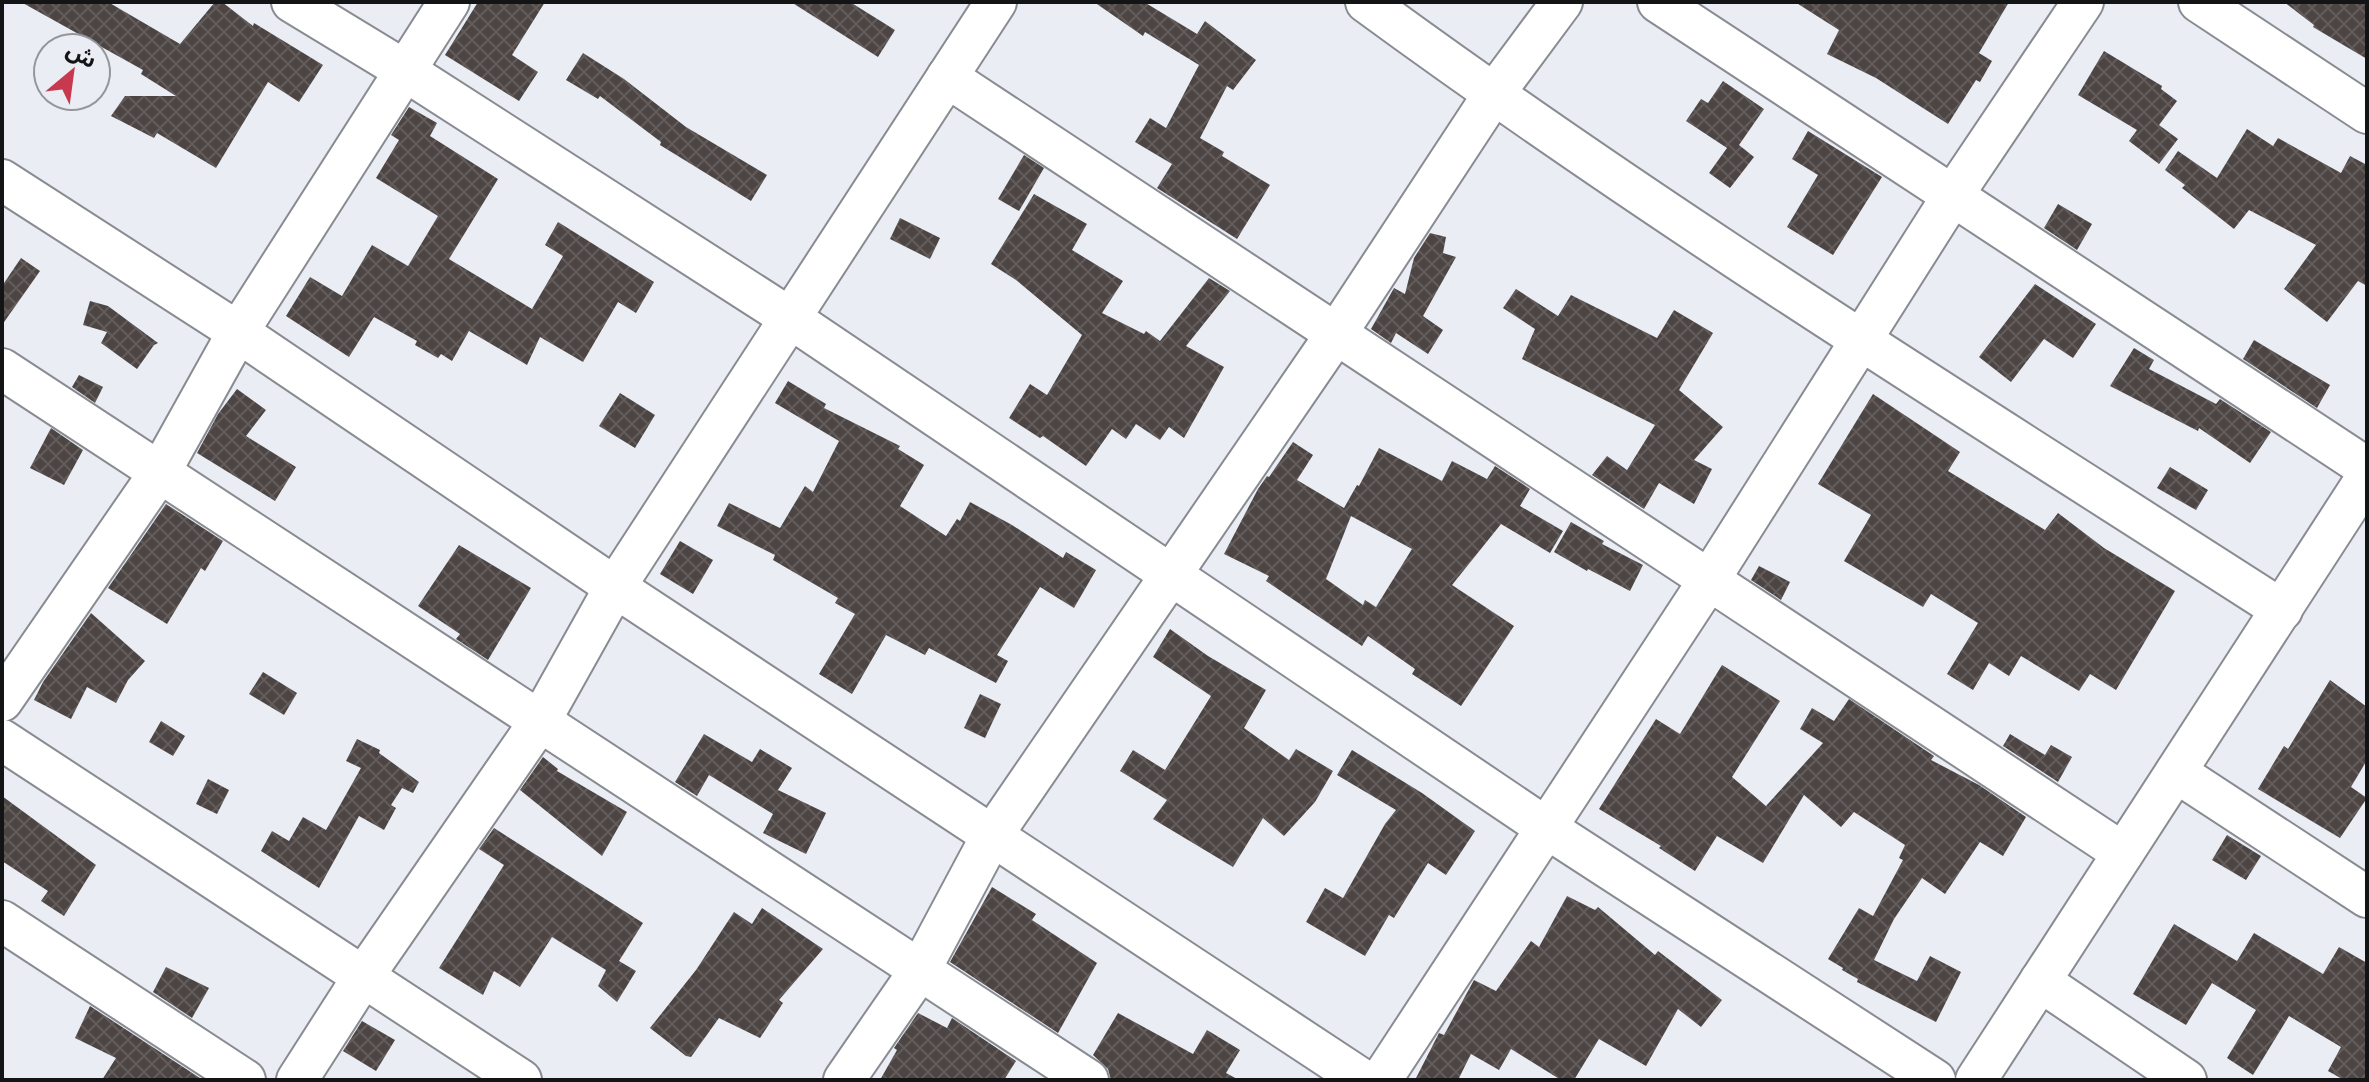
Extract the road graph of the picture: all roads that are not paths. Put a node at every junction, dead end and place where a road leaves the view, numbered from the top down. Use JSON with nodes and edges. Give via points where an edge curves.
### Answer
{"nodes":[{"id":1,"x":292,"y":2,"type":"edge"},
{"id":2,"x":449,"y":2,"type":"edge"},
{"id":3,"x":996,"y":2,"type":"edge"},
{"id":4,"x":1366,"y":2,"type":"edge"},
{"id":5,"x":1562,"y":2,"type":"edge"},
{"id":6,"x":1658,"y":2,"type":"edge"},
{"id":7,"x":2083,"y":2,"type":"edge"},
{"id":8,"x":2199,"y":2,"type":"edge"},
{"id":9,"x":404,"y":70,"type":"junction"},
{"id":10,"x":947,"y":77,"type":"junction"},
{"id":11,"x":1493,"y":95,"type":"junction"},
{"id":12,"x":2367,"y":113,"type":"edge"},
{"id":13,"x":2,"y":180,"type":"edge"},
{"id":14,"x":1953,"y":195,"type":"junction"},
{"id":15,"x":790,"y":318,"type":"junction"},
{"id":16,"x":238,"y":332,"type":"junction"},
{"id":17,"x":1336,"y":334,"type":"junction"},
{"id":18,"x":1862,"y":341,"type":"junction"},
{"id":19,"x":2,"y":369,"type":"edge"},
{"id":20,"x":2367,"y":468,"type":"edge"},
{"id":21,"x":160,"y":472,"type":"junction"},
{"id":22,"x":2367,"y":477,"type":"edge"},
{"id":23,"x":1171,"y":577,"type":"junction"},
{"id":24,"x":1709,"y":580,"type":"junction"},
{"id":25,"x":615,"y":587,"type":"junction"},
{"id":26,"x":2282,"y":610,"type":"junction"},
{"id":27,"x":2,"y":701,"type":"edge"},
{"id":28,"x":540,"y":721,"type":"junction"},
{"id":29,"x":2,"y":740,"type":"edge"},
{"id":30,"x":2176,"y":772,"type":"junction"},
{"id":31,"x":1548,"y":829,"type":"junction"},
{"id":32,"x":991,"y":837,"type":"junction"},
{"id":33,"x":2123,"y":853,"type":"junction"},
{"id":34,"x":2367,"y":897,"type":"edge"},
{"id":35,"x":2,"y":921,"type":"edge"},
{"id":36,"x":920,"y":970,"type":"junction"},
{"id":37,"x":363,"y":977,"type":"junction"},
{"id":38,"x":2040,"y":981,"type":"junction"},
{"id":39,"x":245,"y":1080,"type":"edge"},
{"id":40,"x":297,"y":1080,"type":"edge"},
{"id":41,"x":521,"y":1080,"type":"edge"},
{"id":42,"x":844,"y":1080,"type":"edge"},
{"id":43,"x":1088,"y":1080,"type":"edge"},
{"id":44,"x":1363,"y":1080,"type":"edge"},
{"id":45,"x":1381,"y":1080,"type":"edge"},
{"id":46,"x":1935,"y":1080,"type":"edge"},
{"id":47,"x":1976,"y":1080,"type":"edge"},
{"id":48,"x":2186,"y":1080,"type":"edge"}],
"edges":[{"from":1,"to":9,"type":"street"},
{"from":2,"to":9,"type":"street"},
{"from":3,"to":10,"type":"street"},
{"from":4,"to":11,"type":"street"},
{"from":5,"to":11,"type":"street"},
{"from":6,"to":14,"type":"street"},
{"from":7,"to":14,"type":"street"},
{"from":8,"to":12,"type":"street"},
{"from":9,"to":15,"type":"street"},
{"from":9,"to":16,"type":"street"},
{"from":10,"to":15,"type":"street"},
{"from":10,"to":17,"type":"street"},
{"from":11,"to":17,"type":"street"},
{"from":11,"to":18,"type":"street"},
{"from":13,"to":16,"type":"street"},
{"from":14,"to":18,"type":"street"},
{"from":14,"to":20,"type":"street"},
{"from":15,"to":23,"type":"street"},
{"from":15,"to":25,"type":"street"},
{"from":16,"to":21,"type":"street"},
{"from":16,"to":25,"type":"street"},
{"from":17,"to":23,"type":"street"},
{"from":17,"to":24,"type":"street"},
{"from":18,"to":24,"type":"street"},
{"from":18,"to":26,"type":"street"},
{"from":19,"to":21,"type":"street"},
{"from":21,"to":27,"type":"street"},
{"from":21,"to":28,"type":"street"},
{"from":22,"to":26,"type":"street"},
{"from":23,"to":31,"type":"street"},
{"from":23,"to":32,"type":"street"},
{"from":24,"to":31,"type":"street"},
{"from":24,"to":33,"type":"street"},
{"from":25,"to":28,"type":"street"},
{"from":25,"to":32,"type":"street"},
{"from":26,"to":30,"type":"street"},
{"from":28,"to":36,"type":"street"},
{"from":28,"to":37,"type":"street"},
{"from":29,"to":37,"type":"street"},
{"from":30,"to":33,"type":"street"},
{"from":30,"to":34,"type":"street"},
{"from":31,"to":45,"type":"street"},
{"from":31,"to":46,"type":"street"},
{"from":32,"to":36,"type":"street"},
{"from":32,"to":44,"type":"street"},
{"from":33,"to":38,"type":"street"},
{"from":35,"to":39,"type":"street"},
{"from":36,"to":42,"type":"street"},
{"from":36,"to":43,"type":"street"},
{"from":37,"to":40,"type":"street"},
{"from":37,"to":41,"type":"street"},
{"from":38,"to":47,"type":"street"},
{"from":38,"to":48,"type":"street"}]}
